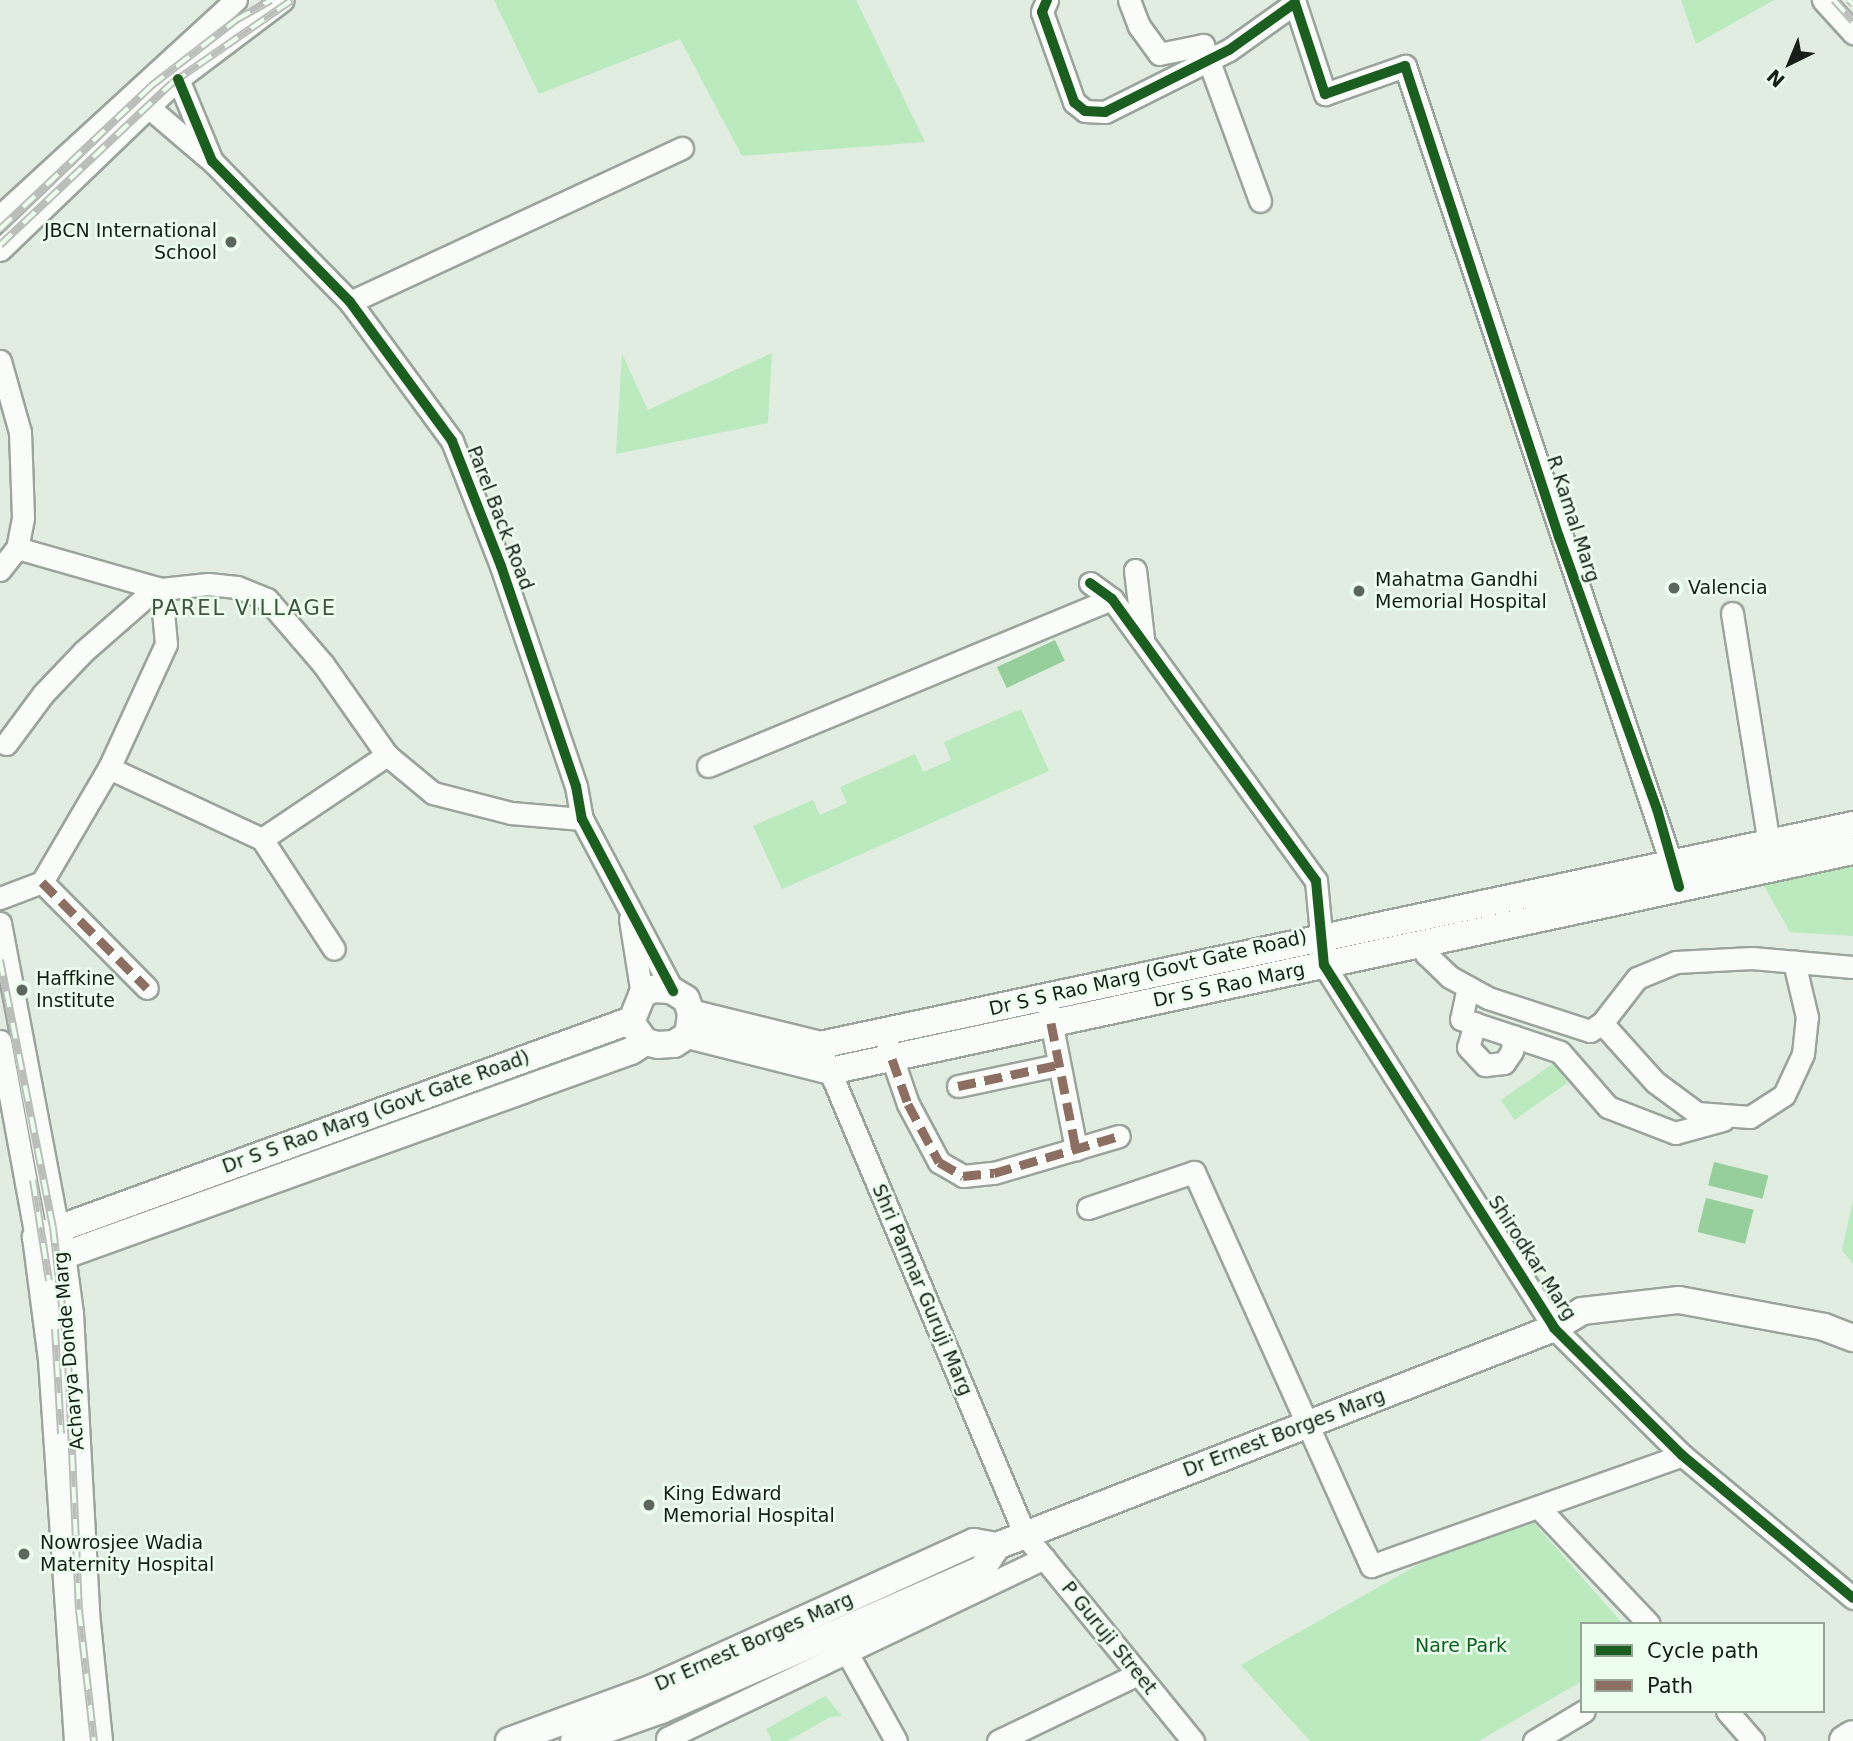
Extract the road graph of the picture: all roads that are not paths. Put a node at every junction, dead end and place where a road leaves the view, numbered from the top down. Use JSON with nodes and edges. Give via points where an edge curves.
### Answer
{"nodes":[{"id":1,"x":236,"y":0,"type":"edge"},
{"id":2,"x":283,"y":0,"type":"edge"},
{"id":3,"x":1047,"y":0,"type":"edge"},
{"id":4,"x":1129,"y":0,"type":"edge"},
{"id":5,"x":1823,"y":0,"type":"edge"},
{"id":6,"x":1294,"y":2,"type":"edge"},
{"id":7,"x":1853,"y":33,"type":"edge"},
{"id":8,"x":1209,"y":60,"type":"junction"},
{"id":9,"x":178,"y":79,"type":"junction"},
{"id":10,"x":132,"y":93,"type":"junction"},
{"id":11,"x":148,"y":108,"type":"junction"},
{"id":12,"x":682,"y":148,"type":"dead end"},
{"id":13,"x":212,"y":161,"type":"junction"},
{"id":14,"x":1260,"y":201,"type":"dead end"},
{"id":15,"x":0,"y":216,"type":"edge"},
{"id":16,"x":0,"y":250,"type":"edge"},
{"id":17,"x":350,"y":302,"type":"junction"},
{"id":18,"x":0,"y":361,"type":"edge"},
{"id":19,"x":17,"y":548,"type":"junction"},
{"id":20,"x":0,"y":570,"type":"edge"},
{"id":21,"x":1135,"y":570,"type":"dead end"},
{"id":22,"x":1090,"y":583,"type":"dead end"},
{"id":23,"x":159,"y":589,"type":"junction"},
{"id":24,"x":1112,"y":599,"type":"junction"},
{"id":25,"x":1732,"y":613,"type":"dead end"},
{"id":26,"x":1143,"y":640,"type":"junction"},
{"id":27,"x":6,"y":744,"type":"dead end"},
{"id":28,"x":387,"y":755,"type":"junction"},
{"id":29,"x":708,"y":766,"type":"dead end"},
{"id":30,"x":109,"y":768,"type":"junction"},
{"id":31,"x":582,"y":820,"type":"junction"},
{"id":32,"x":1853,"y":825,"type":"edge"},
{"id":33,"x":262,"y":839,"type":"junction"},
{"id":34,"x":1769,"y":843,"type":"junction"},
{"id":35,"x":1853,"y":851,"type":"edge"},
{"id":36,"x":1675,"y":875,"type":"junction"},
{"id":37,"x":42,"y":882,"type":"junction"},
{"id":38,"x":0,"y":898,"type":"edge"},
{"id":39,"x":631,"y":917,"type":"junction"},
{"id":40,"x":0,"y":923,"type":"edge"},
{"id":41,"x":1318,"y":936,"type":"junction"},
{"id":42,"x":1432,"y":939,"type":"junction"},
{"id":43,"x":334,"y":949,"type":"dead end"},
{"id":44,"x":2,"y":951,"type":"edge"},
{"id":45,"x":1794,"y":962,"type":"junction"},
{"id":46,"x":1324,"y":965,"type":"junction"},
{"id":47,"x":1853,"y":967,"type":"edge"},
{"id":48,"x":1459,"y":982,"type":"junction"},
{"id":49,"x":147,"y":988,"type":"dead end"},
{"id":50,"x":673,"y":991,"type":"junction"},
{"id":51,"x":642,"y":995,"type":"junction"},
{"id":52,"x":1047,"y":996,"type":"junction"},
{"id":53,"x":1051,"y":1023,"type":"junction"},
{"id":54,"x":1475,"y":1023,"type":"junction"},
{"id":55,"x":1602,"y":1023,"type":"junction"},
{"id":56,"x":690,"y":1024,"type":"junction"},
{"id":57,"x":639,"y":1031,"type":"junction"},
{"id":58,"x":883,"y":1031,"type":"junction"},
{"id":59,"x":1513,"y":1036,"type":"junction"},
{"id":60,"x":0,"y":1041,"type":"edge"},
{"id":61,"x":820,"y":1045,"type":"junction"},
{"id":62,"x":892,"y":1059,"type":"junction"},
{"id":63,"x":1058,"y":1065,"type":"junction"},
{"id":64,"x":830,"y":1071,"type":"junction"},
{"id":65,"x":30,"y":1079,"type":"junction"},
{"id":66,"x":8,"y":1083,"type":"junction"},
{"id":67,"x":958,"y":1086,"type":"dead end"},
{"id":68,"x":1739,"y":1116,"type":"junction"},
{"id":69,"x":1119,"y":1136,"type":"dead end"},
{"id":70,"x":1076,"y":1149,"type":"junction"},
{"id":71,"x":1088,"y":1208,"type":"dead end"},
{"id":72,"x":47,"y":1233,"type":"junction"},
{"id":73,"x":51,"y":1260,"type":"junction"},
{"id":74,"x":1760,"y":1322,"type":"junction"},
{"id":75,"x":1563,"y":1324,"type":"junction"},
{"id":76,"x":1853,"y":1338,"type":"edge"},
{"id":77,"x":1853,"y":1354,"type":"edge"},
{"id":78,"x":1307,"y":1423,"type":"junction"},
{"id":79,"x":1682,"y":1455,"type":"junction"},
{"id":80,"x":1541,"y":1509,"type":"junction"},
{"id":81,"x":1025,"y":1535,"type":"junction"},
{"id":82,"x":1044,"y":1558,"type":"junction"},
{"id":83,"x":73,"y":1567,"type":"junction"},
{"id":84,"x":1853,"y":1598,"type":"edge"},
{"id":85,"x":1647,"y":1622,"type":"edge"},
{"id":86,"x":837,"y":1633,"type":"junction"},
{"id":87,"x":1138,"y":1674,"type":"junction"},
{"id":88,"x":656,"y":1699,"type":"junction"},
{"id":89,"x":1581,"y":1713,"type":"edge"},
{"id":90,"x":1729,"y":1713,"type":"edge"},
{"id":91,"x":537,"y":1735,"type":"edge"},
{"id":92,"x":1853,"y":1736,"type":"edge"},
{"id":93,"x":668,"y":1739,"type":"edge"},
{"id":94,"x":78,"y":1741,"type":"edge"},
{"id":95,"x":99,"y":1741,"type":"edge"},
{"id":96,"x":509,"y":1741,"type":"edge"},
{"id":97,"x":575,"y":1741,"type":"edge"},
{"id":98,"x":896,"y":1741,"type":"edge"},
{"id":99,"x":998,"y":1741,"type":"edge"},
{"id":100,"x":1193,"y":1741,"type":"edge"},
{"id":101,"x":1534,"y":1741,"type":"edge"},
{"id":102,"x":1753,"y":1741,"type":"edge"},
{"id":103,"x":1845,"y":1741,"type":"edge"}],
"edges":[{"from":1,"to":10,"type":"street"},
{"from":2,"to":9,"type":"street"},
{"from":3,"to":8,"type":"street","via":[[1042,12],[1074,102],[1085,111],[1104,112]]},
{"from":4,"to":8,"type":"street","via":[[1139,26],[1160,54],[1203,45]]},
{"from":5,"to":7,"type":"street"},
{"from":6,"to":8,"type":"street"},
{"from":6,"to":36,"type":"street","name":"R Kamal Marg","via":[[1325,94],[1405,66]]},
{"from":8,"to":14,"type":"street"},
{"from":9,"to":11,"type":"street"},
{"from":9,"to":13,"type":"street","name":"Parel Back Road"},
{"from":10,"to":11,"type":"street"},
{"from":10,"to":15,"type":"street"},
{"from":11,"to":13,"type":"street"},
{"from":11,"to":16,"type":"street"},
{"from":12,"to":17,"type":"street"},
{"from":13,"to":17,"type":"street","name":"Parel Back Road"},
{"from":17,"to":31,"type":"street","name":"Parel Back Road","via":[[452,441],[501,566],[576,786]]},
{"from":18,"to":19,"type":"street","via":[[20,432],[23,518]]},
{"from":19,"to":20,"type":"street"},
{"from":19,"to":23,"type":"street"},
{"from":21,"to":26,"type":"street"},
{"from":22,"to":24,"type":"street","name":"Shirodkar Marg"},
{"from":23,"to":27,"type":"street","via":[[84,650]]},
{"from":23,"to":28,"type":"street","via":[[208,584],[237,587],[267,598],[324,664]]},
{"from":23,"to":30,"type":"street","via":[[166,644]]},
{"from":24,"to":26,"type":"street","name":"Shirodkar Marg"},
{"from":24,"to":29,"type":"street"},
{"from":25,"to":34,"type":"street"},
{"from":26,"to":41,"type":"street","name":"Shirodkar Marg","via":[[1316,881]]},
{"from":28,"to":31,"type":"street","via":[[433,793],[511,813]]},
{"from":28,"to":33,"type":"street"},
{"from":30,"to":33,"type":"street"},
{"from":30,"to":37,"type":"street"},
{"from":31,"to":39,"type":"street","name":"Parel Back Road"},
{"from":32,"to":34,"type":"main road","name":"Dr S S Rao Marg (Govt Gate Road)"},
{"from":33,"to":43,"type":"street"},
{"from":34,"to":36,"type":"main road","name":"Dr S S Rao Marg (Govt Gate Road)"},
{"from":35,"to":36,"type":"main road","name":"Dr S S Rao Marg"},
{"from":36,"to":41,"type":"main road","name":"Dr S S Rao Marg (Govt Gate Road)"},
{"from":36,"to":42,"type":"main road","name":"Dr S S Rao Marg"},
{"from":37,"to":38,"type":"street"},
{"from":37,"to":49,"type":"street"},
{"from":39,"to":50,"type":"street","name":"Parel Back Road"},
{"from":39,"to":51,"type":"street","name":"Parel Back Road","via":[[628,926]]},
{"from":40,"to":44,"type":"street","name":"Acharya Donde Marg"},
{"from":41,"to":46,"type":"street","name":"Shirodkar Marg"},
{"from":41,"to":52,"type":"main road","name":"Dr S S Rao Marg (Govt Gate Road)"},
{"from":42,"to":46,"type":"main road","name":"Dr S S Rao Marg"},
{"from":42,"to":48,"type":"street"},
{"from":44,"to":65,"type":"street","name":"Acharya Donde Marg"},
{"from":45,"to":47,"type":"street"},
{"from":45,"to":55,"type":"street","via":[[1752,958],[1676,962],[1637,978]]},
{"from":45,"to":68,"type":"street","via":[[1807,1017],[1803,1054],[1784,1095],[1750,1117]]},
{"from":46,"to":53,"type":"main road","name":"Dr S S Rao Marg"},
{"from":46,"to":75,"type":"street","name":"Shirodkar Marg"},
{"from":48,"to":54,"type":"street","via":[[1461,1019]]},
{"from":48,"to":55,"type":"street","via":[[1488,998],[1590,1031]]},
{"from":50,"to":51,"type":"main road","via":[[652,989]]},
{"from":50,"to":56,"type":"main road","via":[[686,999]]},
{"from":51,"to":57,"type":"main road"},
{"from":52,"to":53,"type":"street"},
{"from":52,"to":58,"type":"main road","name":"Dr S S Rao Marg (Govt Gate Road)"},
{"from":53,"to":62,"type":"main road","name":"Dr S S Rao Marg"},
{"from":53,"to":63,"type":"street"},
{"from":54,"to":59,"type":"street"},
{"from":54,"to":59,"type":"street","via":[[1468,1047],[1485,1065],[1504,1063],[1512,1051]]},
{"from":55,"to":68,"type":"street","via":[[1655,1082],[1698,1113]]},
{"from":56,"to":57,"type":"main road","via":[[674,1044]]},
{"from":56,"to":61,"type":"main road","name":"Dr S S Rao Marg (Govt Gate Road)"},
{"from":56,"to":64,"type":"main road","name":"Dr S S Rao Marg"},
{"from":57,"to":72,"type":"main road","name":"Dr S S Rao Marg (Govt Gate Road)"},
{"from":57,"to":73,"type":"main road","via":[[631,1051]]},
{"from":58,"to":61,"type":"main road","name":"Dr S S Rao Marg (Govt Gate Road)"},
{"from":58,"to":62,"type":"street"},
{"from":59,"to":68,"type":"street","via":[[1560,1052],[1608,1107],[1675,1133]]},
{"from":60,"to":66,"type":"street","name":"Acharya Donde Marg"},
{"from":61,"to":64,"type":"street","name":"Shri Parmar Guruji Marg"},
{"from":62,"to":64,"type":"main road","name":"Dr S S Rao Marg"},
{"from":62,"to":70,"type":"street","via":[[908,1104],[939,1162],[962,1176],[994,1173]]},
{"from":63,"to":67,"type":"street"},
{"from":63,"to":70,"type":"street"},
{"from":64,"to":81,"type":"street","name":"Shri Parmar Guruji Marg"},
{"from":65,"to":66,"type":"street"},
{"from":65,"to":72,"type":"street","name":"Acharya Donde Marg"},
{"from":66,"to":72,"type":"street","name":"Acharya Donde Marg"},
{"from":69,"to":70,"type":"street"},
{"from":71,"to":78,"type":"street","via":[[1194,1172]]},
{"from":72,"to":73,"type":"main road","name":"Acharya Donde Marg"},
{"from":73,"to":83,"type":"main road","name":"Acharya Donde Marg","via":[[52,1360]]},
{"from":74,"to":75,"type":"main road","name":"Dr Ernest Borges Marg","via":[[1675,1312],[1584,1329]]},
{"from":74,"to":76,"type":"main road","name":"Dr Ernest Borges Marg"},
{"from":74,"to":77,"type":"main road","name":"Dr Ernest Borges Marg"},
{"from":75,"to":78,"type":"main road","name":"Dr Ernest Borges Marg"},
{"from":75,"to":79,"type":"street","name":"Shirodkar Marg"},
{"from":78,"to":80,"type":"street","via":[[1371,1566]]},
{"from":78,"to":81,"type":"main road","name":"Dr Ernest Borges Marg"},
{"from":79,"to":80,"type":"street"},
{"from":79,"to":84,"type":"street","name":"Shirodkar Marg"},
{"from":80,"to":85,"type":"street"},
{"from":81,"to":82,"type":"street","name":"P Guruji Street"},
{"from":81,"to":86,"type":"main road","name":"Dr Ernest Borges Marg","via":[[997,1546],[982,1569]]},
{"from":82,"to":86,"type":"street"},
{"from":82,"to":87,"type":"street","name":"P Guruji Street"},
{"from":83,"to":94,"type":"main road","name":"Acharya Donde Marg"},
{"from":83,"to":95,"type":"main road","name":"Acharya Donde Marg"},
{"from":86,"to":88,"type":"main road","name":"Dr Ernest Borges Marg"},
{"from":86,"to":93,"type":"street"},
{"from":86,"to":98,"type":"street"},
{"from":87,"to":99,"type":"street"},
{"from":87,"to":100,"type":"street","name":"P Guruji Street"},
{"from":88,"to":91,"type":"main road","name":"Dr Ernest Borges Marg"},
{"from":88,"to":93,"type":"street"},
{"from":88,"to":97,"type":"main road","name":"Dr Ernest Borges Marg"},
{"from":89,"to":101,"type":"street"},
{"from":90,"to":102,"type":"street"},
{"from":91,"to":96,"type":"main road","name":"Dr Ernest Borges Marg"},
{"from":92,"to":103,"type":"highway"}]}
